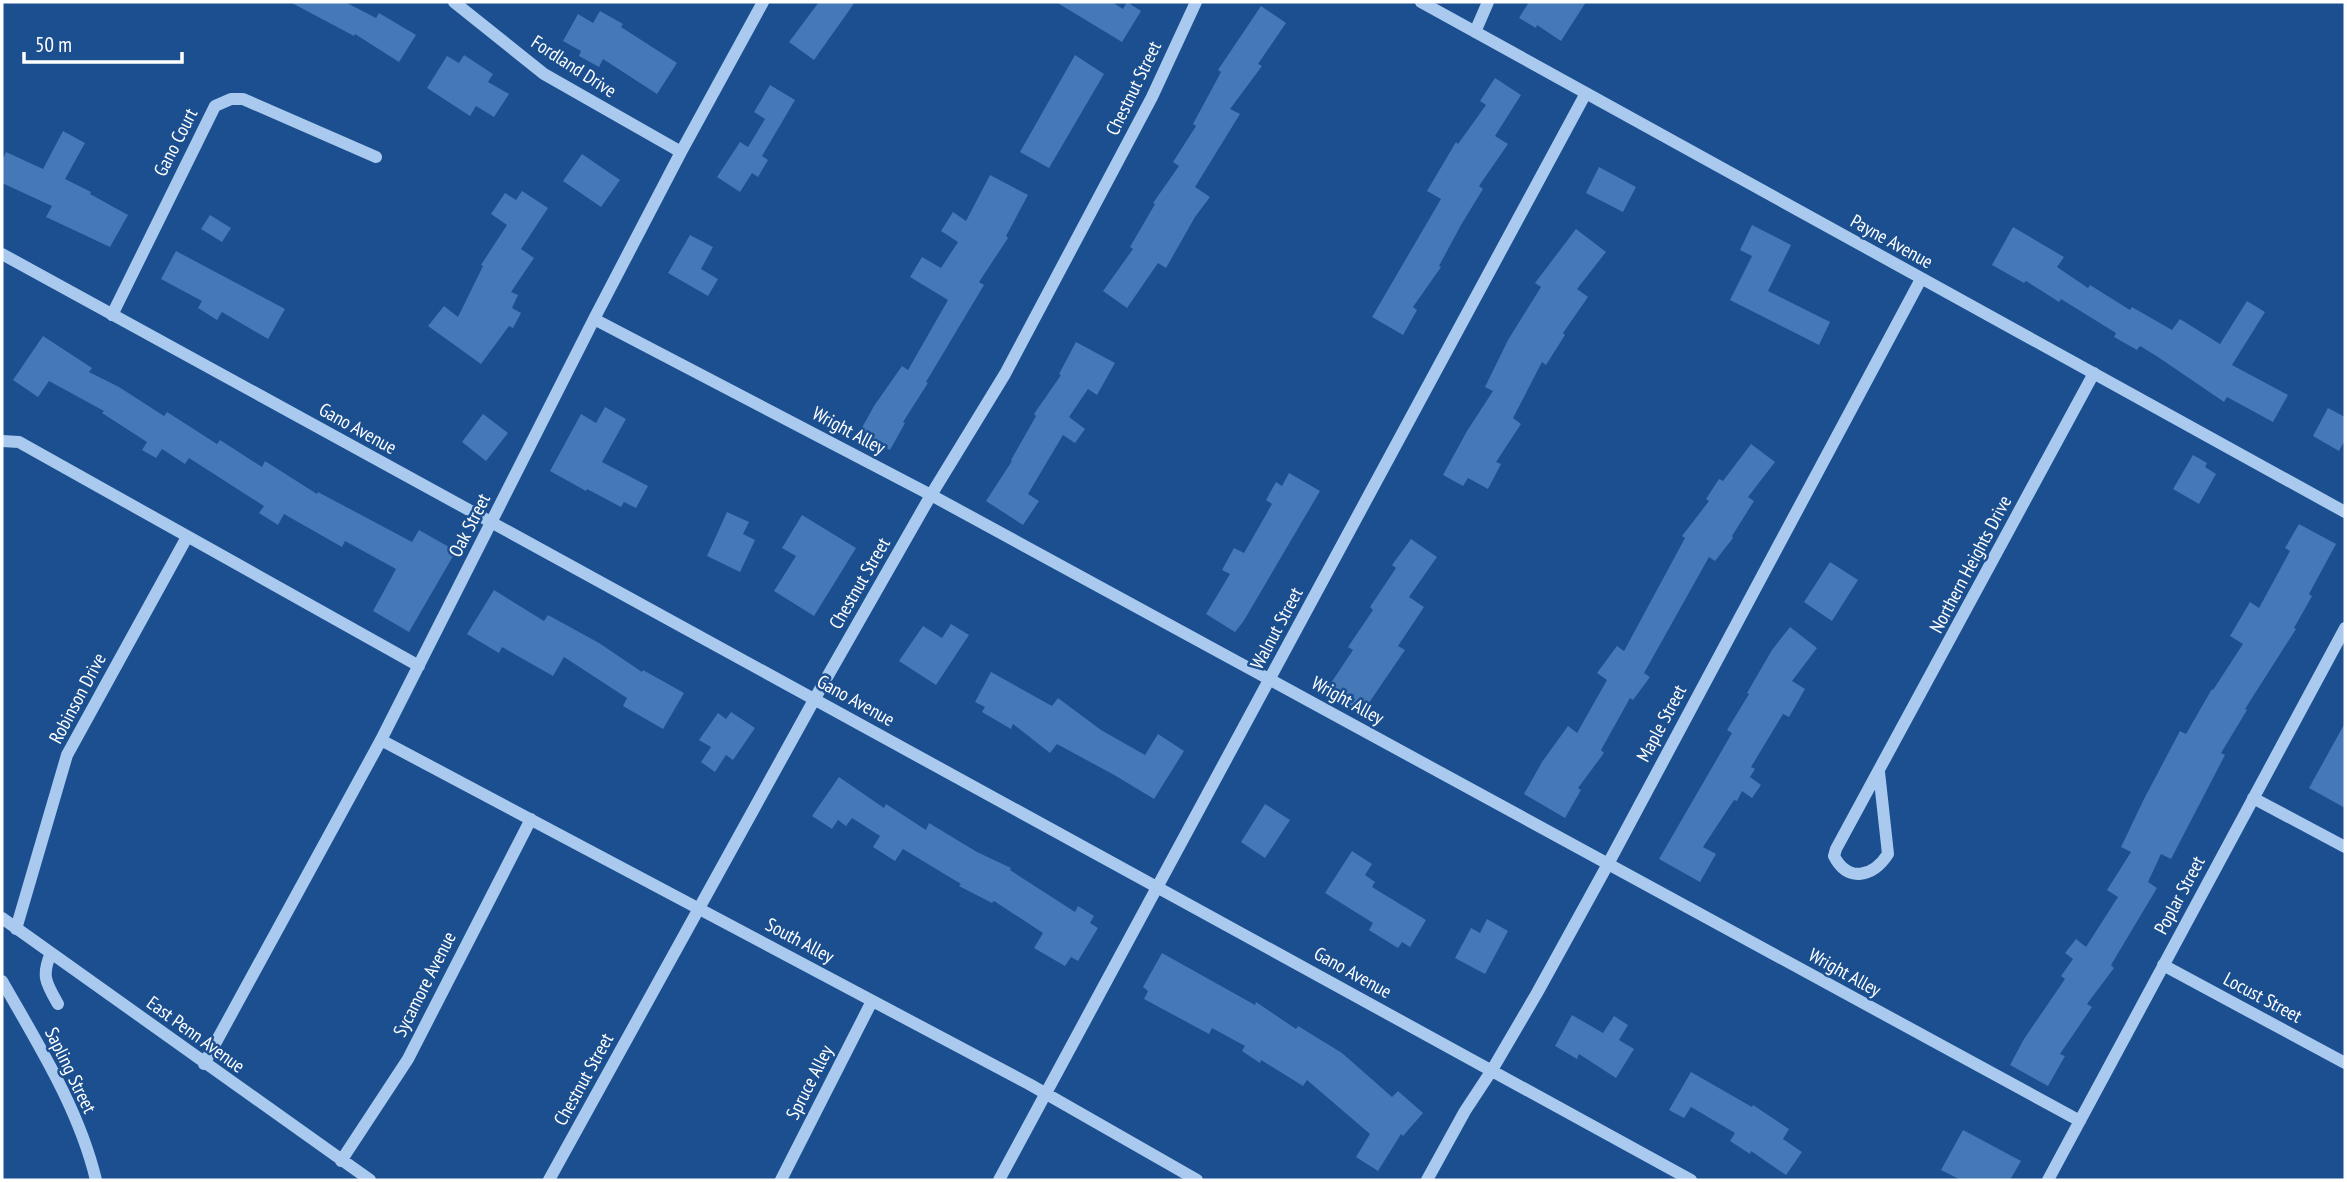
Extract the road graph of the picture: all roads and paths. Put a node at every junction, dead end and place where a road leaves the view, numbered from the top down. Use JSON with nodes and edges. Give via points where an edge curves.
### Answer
{"nodes":[{"id":1,"x":454,"y":2,"type":"edge"},
{"id":2,"x":764,"y":2,"type":"edge"},
{"id":3,"x":1196,"y":2,"type":"edge"},
{"id":4,"x":1421,"y":2,"type":"edge"},
{"id":5,"x":1488,"y":2,"type":"edge"},
{"id":6,"x":1475,"y":32,"type":"junction"},
{"id":7,"x":1586,"y":93,"type":"junction"},
{"id":8,"x":681,"y":152,"type":"junction"},
{"id":9,"x":376,"y":157,"type":"dead end"},
{"id":10,"x":2,"y":254,"type":"edge"},
{"id":11,"x":1921,"y":279,"type":"junction"},
{"id":12,"x":111,"y":314,"type":"junction"},
{"id":13,"x":594,"y":319,"type":"junction"},
{"id":14,"x":2094,"y":373,"type":"junction"},
{"id":15,"x":2,"y":441,"type":"edge"},
{"id":16,"x":931,"y":495,"type":"junction"},
{"id":17,"x":2345,"y":512,"type":"edge"},
{"id":18,"x":492,"y":523,"type":"junction"},
{"id":19,"x":187,"y":537,"type":"junction"},
{"id":20,"x":2345,"y":628,"type":"edge"},
{"id":21,"x":419,"y":666,"type":"junction"},
{"id":22,"x":1270,"y":679,"type":"junction"},
{"id":23,"x":814,"y":700,"type":"junction"},
{"id":24,"x":381,"y":740,"type":"junction"},
{"id":25,"x":1879,"y":772,"type":"junction"},
{"id":26,"x":2253,"y":798,"type":"junction"},
{"id":27,"x":531,"y":819,"type":"junction"},
{"id":28,"x":2345,"y":847,"type":"edge"},
{"id":29,"x":1608,"y":864,"type":"junction"},
{"id":30,"x":1157,"y":887,"type":"junction"},
{"id":31,"x":699,"y":909,"type":"junction"},
{"id":32,"x":2,"y":918,"type":"edge"},
{"id":33,"x":16,"y":929,"type":"junction"},
{"id":34,"x":51,"y":953,"type":"junction"},
{"id":35,"x":2163,"y":965,"type":"junction"},
{"id":36,"x":2,"y":981,"type":"edge"},
{"id":37,"x":872,"y":1000,"type":"junction"},
{"id":38,"x":58,"y":1004,"type":"dead end"},
{"id":39,"x":2345,"y":1063,"type":"edge"},
{"id":40,"x":204,"y":1064,"type":"junction"},
{"id":41,"x":1492,"y":1070,"type":"junction"},
{"id":42,"x":1045,"y":1094,"type":"junction"},
{"id":43,"x":2080,"y":1121,"type":"junction"},
{"id":44,"x":341,"y":1161,"type":"junction"},
{"id":45,"x":1670,"y":1175,"type":"edge"},
{"id":46,"x":96,"y":1180,"type":"edge"},
{"id":47,"x":369,"y":1180,"type":"edge"},
{"id":48,"x":549,"y":1180,"type":"edge"},
{"id":49,"x":781,"y":1180,"type":"edge"},
{"id":50,"x":999,"y":1180,"type":"edge"},
{"id":51,"x":1197,"y":1180,"type":"edge"},
{"id":52,"x":1427,"y":1180,"type":"edge"},
{"id":53,"x":1691,"y":1180,"type":"edge"},
{"id":54,"x":2048,"y":1180,"type":"edge"}],
"edges":[{"from":1,"to":8,"type":"street","name":"Fordland Drive","via":[[544,74]]},
{"from":2,"to":8,"type":"street","name":"Oak Street"},
{"from":3,"to":16,"type":"street","name":"Chestnut Street","via":[[1153,97],[1005,374]]},
{"from":4,"to":6,"type":"street","name":"Payne Avenue"},
{"from":5,"to":6,"type":"street"},
{"from":6,"to":7,"type":"street","name":"Payne Avenue"},
{"from":7,"to":11,"type":"street","name":"Payne Avenue"},
{"from":7,"to":22,"type":"street","name":"Walnut Street"},
{"from":8,"to":13,"type":"street","name":"Oak Street"},
{"from":9,"to":12,"type":"street","name":"Gano Court","via":[[243,99],[215,106]]},
{"from":10,"to":12,"type":"street","name":"Gano Avenue"},
{"from":11,"to":14,"type":"street","name":"Payne Avenue"},
{"from":11,"to":29,"type":"street","name":"Maple Street"},
{"from":12,"to":18,"type":"street","name":"Gano Avenue"},
{"from":13,"to":16,"type":"street","name":"Wright Alley"},
{"from":13,"to":18,"type":"street","name":"Oak Street"},
{"from":14,"to":17,"type":"street","name":"Payne Avenue"},
{"from":14,"to":25,"type":"street","name":"Northern Heights Drive"},
{"from":15,"to":19,"type":"street","via":[[19,442]]},
{"from":16,"to":22,"type":"street","name":"Wright Alley"},
{"from":16,"to":23,"type":"street","name":"Chestnut Street"},
{"from":18,"to":21,"type":"street","name":"Oak Street"},
{"from":18,"to":23,"type":"street","name":"Gano Avenue"},
{"from":19,"to":21,"type":"street"},
{"from":19,"to":33,"type":"street","name":"Robinson Drive","via":[[67,755]]},
{"from":20,"to":26,"type":"street","name":"Poplar Street"},
{"from":21,"to":24,"type":"street","name":"Oak Street"},
{"from":22,"to":29,"type":"street","name":"Wright Alley"},
{"from":22,"to":30,"type":"street","name":"Walnut Street"},
{"from":23,"to":30,"type":"street","name":"Gano Avenue"},
{"from":23,"to":31,"type":"street","name":"Chestnut Street"},
{"from":24,"to":27,"type":"street","name":"South Alley"},
{"from":24,"to":40,"type":"street","name":"Oak Street"},
{"from":25,"to":25,"type":"street","name":"Northern Heights Drive","via":[[1888,855],[1871,872],[1856,874],[1839,865],[1834,856]]},
{"from":26,"to":28,"type":"street"},
{"from":26,"to":35,"type":"street","name":"Poplar Street"},
{"from":27,"to":31,"type":"street","name":"South Alley"},
{"from":27,"to":44,"type":"street","name":"Sycamore Avenue","via":[[408,1059]]},
{"from":29,"to":41,"type":"street","name":"Maple Street"},
{"from":29,"to":43,"type":"street","name":"Wright Alley"},
{"from":30,"to":41,"type":"street","name":"Gano Avenue"},
{"from":30,"to":42,"type":"street","name":"Walnut Street"},
{"from":31,"to":37,"type":"street","name":"South Alley"},
{"from":31,"to":48,"type":"street","name":"Chestnut Street"},
{"from":32,"to":33,"type":"street","name":"East Penn Avenue"},
{"from":33,"to":34,"type":"street","name":"East Penn Avenue"},
{"from":34,"to":38,"type":"street","via":[[45,977]]},
{"from":34,"to":40,"type":"street","name":"East Penn Avenue"},
{"from":35,"to":39,"type":"street","name":"Locust Street"},
{"from":35,"to":43,"type":"street","name":"Poplar Street"},
{"from":36,"to":46,"type":"street","name":"Sapling Street","via":[[68,1102]]},
{"from":37,"to":42,"type":"street","name":"South Alley"},
{"from":37,"to":49,"type":"street","name":"Spruce Alley"},
{"from":40,"to":44,"type":"street","name":"East Penn Avenue"},
{"from":41,"to":45,"type":"street","name":"Gano Avenue"},
{"from":41,"to":52,"type":"street","name":"Maple Street"},
{"from":42,"to":50,"type":"street","name":"Walnut Street"},
{"from":42,"to":51,"type":"street","name":"South Alley"},
{"from":43,"to":54,"type":"street","name":"Poplar Street"},
{"from":44,"to":47,"type":"street","name":"East Penn Avenue"},
{"from":45,"to":53,"type":"street","name":"Gano Avenue"}]}
